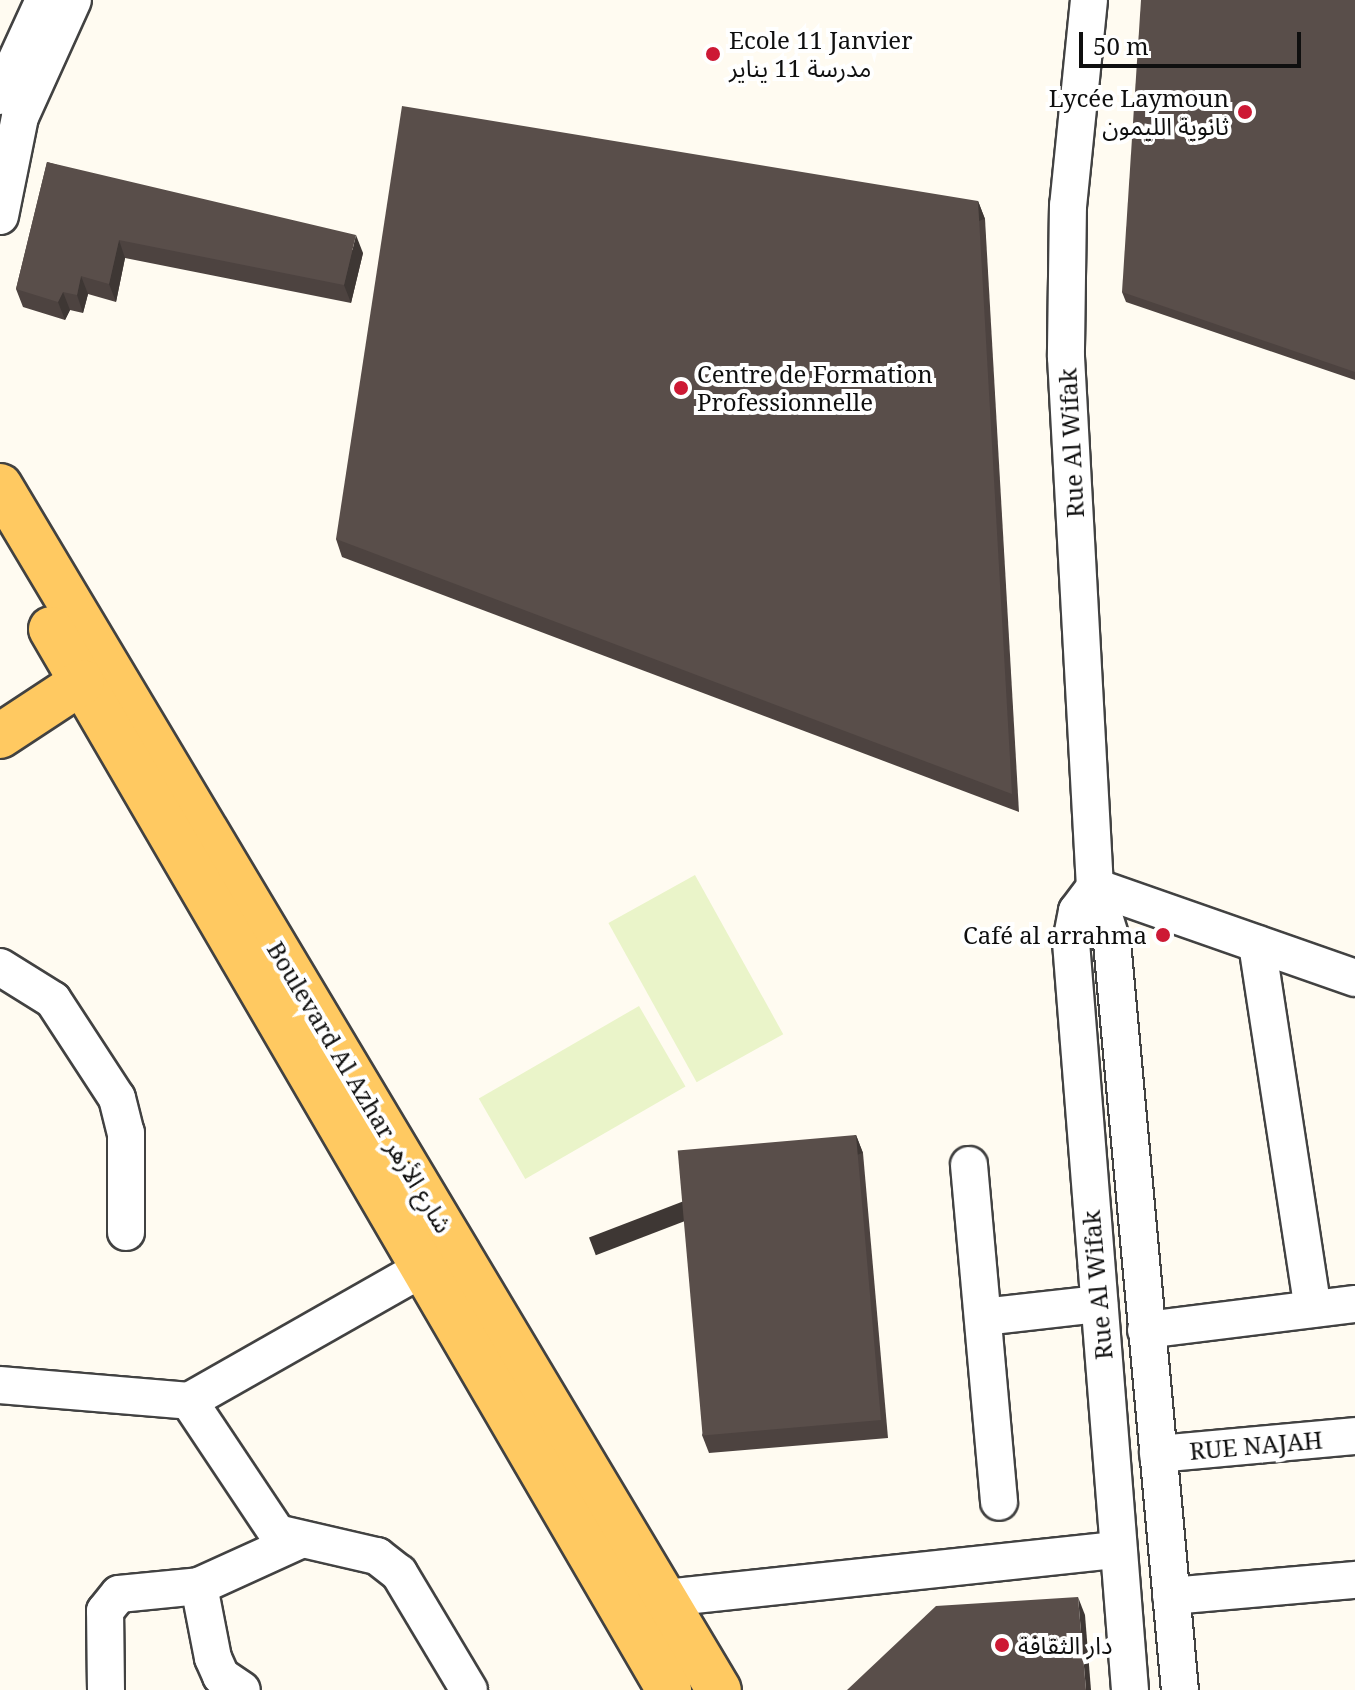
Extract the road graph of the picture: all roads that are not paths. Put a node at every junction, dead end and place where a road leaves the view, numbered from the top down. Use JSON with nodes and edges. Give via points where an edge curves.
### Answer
{"nodes":[{"id":1,"x":44,"y":0,"type":"edge"},
{"id":2,"x":73,"y":0,"type":"edge"},
{"id":3,"x":1089,"y":0,"type":"edge"},
{"id":4,"x":0,"y":96,"type":"edge"},
{"id":5,"x":0,"y":216,"type":"edge"},
{"id":6,"x":0,"y":486,"type":"edge"},
{"id":7,"x":0,"y":541,"type":"edge"},
{"id":8,"x":82,"y":682,"type":"junction"},
{"id":9,"x":0,"y":736,"type":"edge"},
{"id":10,"x":1095,"y":887,"type":"junction"},
{"id":11,"x":1257,"y":944,"type":"junction"},
{"id":12,"x":0,"y":967,"type":"edge"},
{"id":13,"x":1355,"y":978,"type":"edge"},
{"id":14,"x":969,"y":1165,"type":"dead end"},
{"id":15,"x":126,"y":1232,"type":"dead end"},
{"id":16,"x":421,"y":1269,"type":"junction"},
{"id":17,"x":1099,"y":1304,"type":"junction"},
{"id":18,"x":1355,"y":1304,"type":"edge"},
{"id":19,"x":1313,"y":1309,"type":"junction"},
{"id":20,"x":983,"y":1317,"type":"junction"},
{"id":21,"x":1146,"y":1330,"type":"junction"},
{"id":22,"x":0,"y":1385,"type":"edge"},
{"id":23,"x":189,"y":1401,"type":"junction"},
{"id":24,"x":1355,"y":1436,"type":"edge"},
{"id":25,"x":1158,"y":1454,"type":"junction"},
{"id":26,"x":999,"y":1502,"type":"dead end"},
{"id":27,"x":298,"y":1541,"type":"junction"},
{"id":28,"x":1118,"y":1550,"type":"junction"},
{"id":29,"x":1355,"y":1580,"type":"edge"},
{"id":30,"x":199,"y":1586,"type":"junction"},
{"id":31,"x":1171,"y":1596,"type":"junction"},
{"id":32,"x":666,"y":1598,"type":"junction"},
{"id":33,"x":106,"y":1690,"type":"edge"},
{"id":34,"x":242,"y":1690,"type":"edge"},
{"id":35,"x":469,"y":1690,"type":"edge"},
{"id":36,"x":669,"y":1690,"type":"edge"},
{"id":37,"x":719,"y":1690,"type":"edge"},
{"id":38,"x":1130,"y":1690,"type":"edge"},
{"id":39,"x":1180,"y":1690,"type":"edge"}],
"edges":[{"from":1,"to":4,"type":"street"},
{"from":2,"to":5,"type":"street","via":[[20,117]]},
{"from":3,"to":10,"type":"street","name":"Rue Al Wifak","via":[[1069,190],[1066,357]]},
{"from":6,"to":32,"type":"main road","name":"Boulevard Al Azhar شارع الأزهر"},
{"from":7,"to":8,"type":"main road","name":"Boulevard Al Azhar شارع الأزهر"},
{"from":8,"to":9,"type":"main road"},
{"from":8,"to":16,"type":"main road","name":"Boulevard Al Azhar شارع الأزهر"},
{"from":10,"to":11,"type":"street"},
{"from":10,"to":17,"type":"street","name":"Rue Al Wifak","via":[[1077,911],[1071,942]]},
{"from":10,"to":21,"type":"street","name":"Rue Al Wifak","via":[[1112,942]]},
{"from":11,"to":13,"type":"street"},
{"from":11,"to":19,"type":"street"},
{"from":12,"to":15,"type":"street","via":[[53,1000],[117,1098],[126,1133]]},
{"from":14,"to":20,"type":"street"},
{"from":16,"to":23,"type":"street"},
{"from":16,"to":36,"type":"main road","name":"Boulevard Al Azhar شارع الأزهر"},
{"from":17,"to":20,"type":"street"},
{"from":17,"to":28,"type":"street","name":"Rue Al Wifak"},
{"from":18,"to":19,"type":"street"},
{"from":19,"to":21,"type":"street"},
{"from":20,"to":26,"type":"street"},
{"from":21,"to":25,"type":"street","name":"Rue Al Wifak"},
{"from":22,"to":23,"type":"street"},
{"from":23,"to":27,"type":"street","via":[[270,1524]]},
{"from":24,"to":25,"type":"street","name":"RUE NAJAH"},
{"from":25,"to":31,"type":"street","name":"Rue Al Wifak"},
{"from":27,"to":30,"type":"street"},
{"from":27,"to":35,"type":"street","via":[[388,1562]]},
{"from":28,"to":32,"type":"street"},
{"from":28,"to":38,"type":"street","name":"Rue Al Wifak"},
{"from":29,"to":31,"type":"street"},
{"from":30,"to":33,"type":"street","via":[[129,1590],[110,1601]]},
{"from":30,"to":34,"type":"street","via":[[213,1658],[221,1676]]},
{"from":31,"to":39,"type":"street","name":"Rue Al Wifak"},
{"from":32,"to":37,"type":"main road","name":"Boulevard Al Azhar شارع الأزهر"}]}
